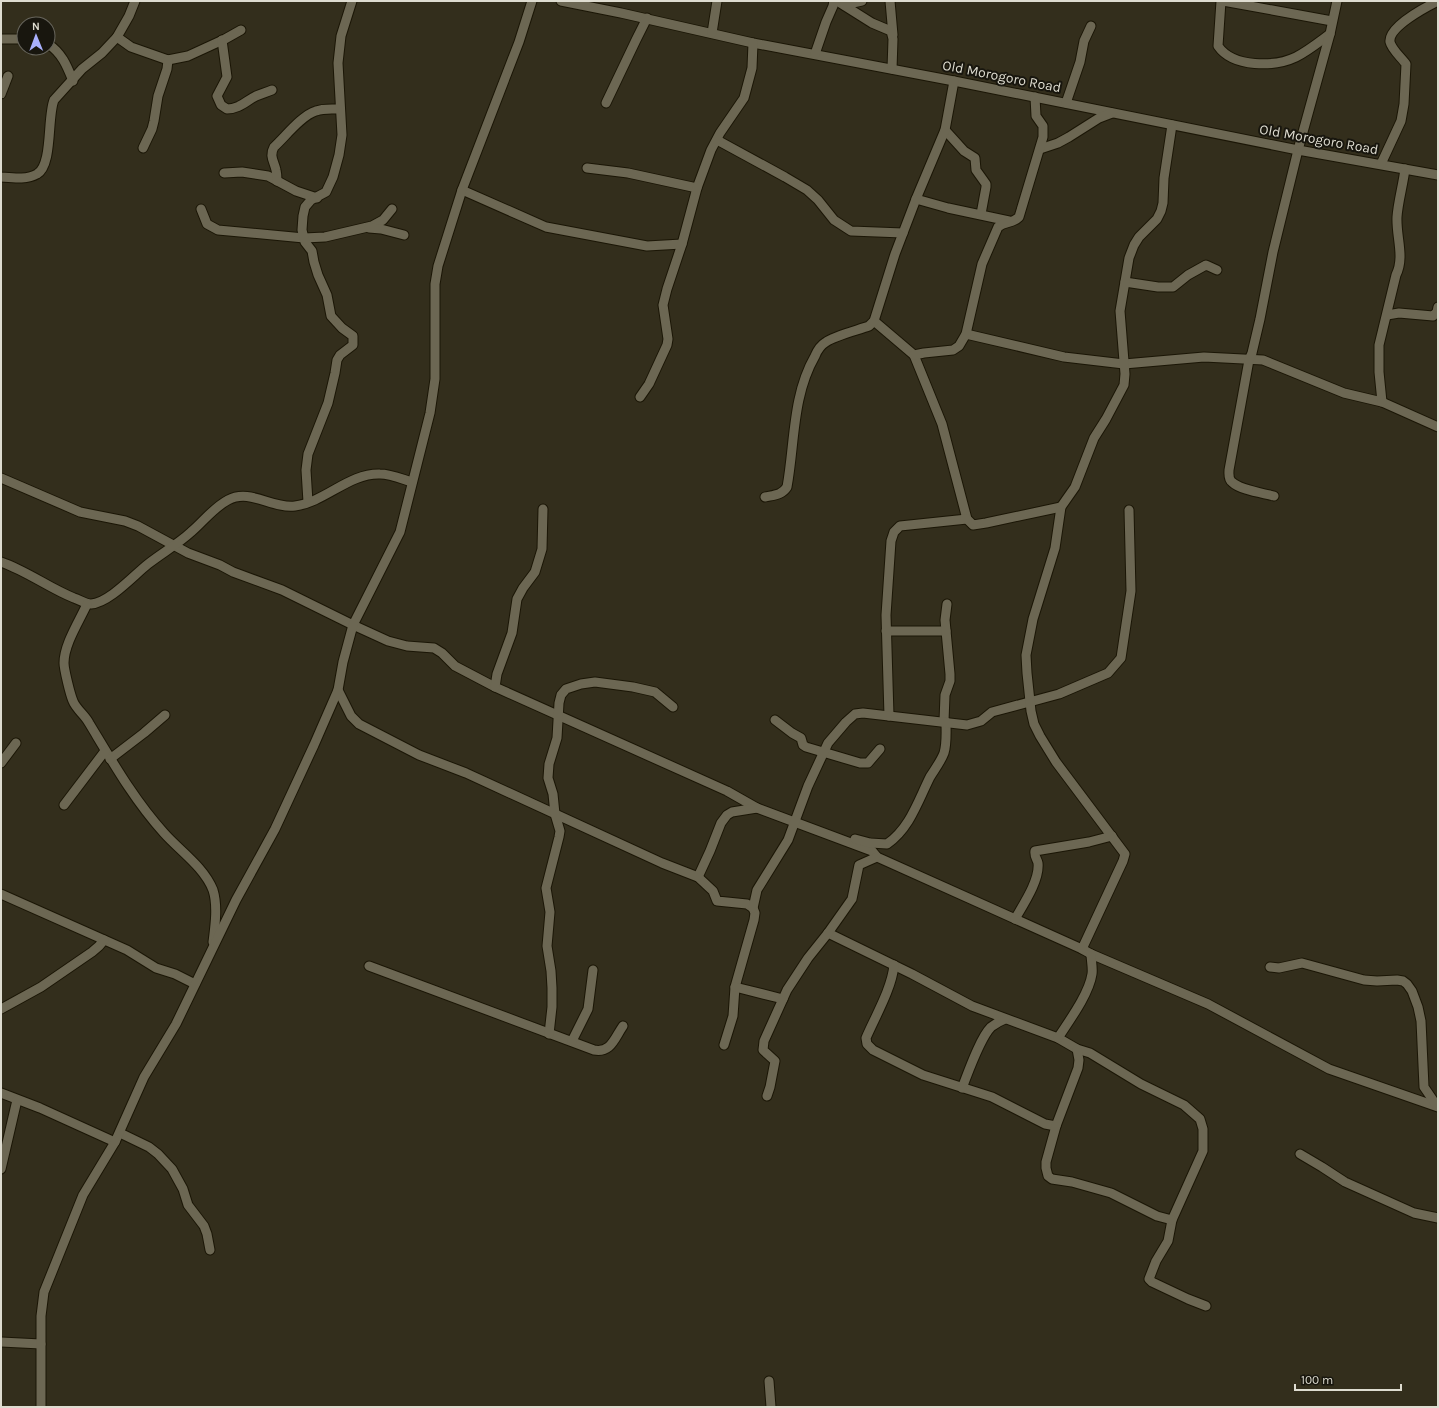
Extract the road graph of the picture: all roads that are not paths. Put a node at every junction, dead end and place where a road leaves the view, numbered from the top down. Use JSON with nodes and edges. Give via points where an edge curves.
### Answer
{"nodes":[{"id":1,"x":135,"y":1,"type":"edge"},
{"id":2,"x":352,"y":1,"type":"edge"},
{"id":3,"x":532,"y":1,"type":"edge"},
{"id":4,"x":561,"y":1,"type":"edge"},
{"id":5,"x":717,"y":1,"type":"edge"},
{"id":6,"x":834,"y":1,"type":"edge"},
{"id":7,"x":862,"y":1,"type":"edge"},
{"id":8,"x":890,"y":1,"type":"edge"},
{"id":9,"x":1222,"y":1,"type":"edge"},
{"id":10,"x":1336,"y":1,"type":"edge"},
{"id":11,"x":1438,"y":1,"type":"edge"},
{"id":12,"x":840,"y":3,"type":"edge"},
{"id":13,"x":648,"y":18,"type":"junction"},
{"id":14,"x":1332,"y":21,"type":"junction"},
{"id":15,"x":1091,"y":26,"type":"dead end"},
{"id":16,"x":241,"y":30,"type":"dead end"},
{"id":17,"x":712,"y":33,"type":"junction"},
{"id":18,"x":1330,"y":34,"type":"junction"},
{"id":19,"x":893,"y":35,"type":"junction"},
{"id":20,"x":117,"y":37,"type":"junction"},
{"id":21,"x":1,"y":39,"type":"edge"},
{"id":22,"x":16,"y":39,"type":"edge"},
{"id":23,"x":222,"y":40,"type":"junction"},
{"id":24,"x":753,"y":43,"type":"junction"},
{"id":25,"x":56,"y":51,"type":"edge"},
{"id":26,"x":815,"y":54,"type":"junction"},
{"id":27,"x":168,"y":60,"type":"junction"},
{"id":28,"x":892,"y":69,"type":"junction"},
{"id":29,"x":8,"y":76,"type":"dead end"},
{"id":30,"x":73,"y":81,"type":"junction"},
{"id":31,"x":954,"y":81,"type":"junction"},
{"id":32,"x":272,"y":90,"type":"dead end"},
{"id":33,"x":1,"y":94,"type":"edge"},
{"id":34,"x":1035,"y":97,"type":"junction"},
{"id":35,"x":606,"y":103,"type":"dead end"},
{"id":36,"x":1066,"y":103,"type":"junction"},
{"id":37,"x":340,"y":110,"type":"junction"},
{"id":38,"x":1112,"y":112,"type":"junction"},
{"id":39,"x":1172,"y":125,"type":"junction"},
{"id":40,"x":945,"y":130,"type":"junction"},
{"id":41,"x":717,"y":140,"type":"junction"},
{"id":42,"x":143,"y":148,"type":"dead end"},
{"id":43,"x":1040,"y":148,"type":"junction"},
{"id":44,"x":1298,"y":150,"type":"junction"},
{"id":45,"x":1381,"y":164,"type":"junction"},
{"id":46,"x":587,"y":168,"type":"dead end"},
{"id":47,"x":1405,"y":169,"type":"junction"},
{"id":48,"x":224,"y":173,"type":"dead end"},
{"id":49,"x":1438,"y":174,"type":"edge"},
{"id":50,"x":1,"y":177,"type":"edge"},
{"id":51,"x":277,"y":181,"type":"junction"},
{"id":52,"x":697,"y":188,"type":"junction"},
{"id":53,"x":462,"y":190,"type":"junction"},
{"id":54,"x":317,"y":198,"type":"junction"},
{"id":55,"x":916,"y":199,"type":"junction"},
{"id":56,"x":201,"y":209,"type":"dead end"},
{"id":57,"x":392,"y":209,"type":"dead end"},
{"id":58,"x":981,"y":214,"type":"junction"},
{"id":59,"x":1010,"y":222,"type":"junction"},
{"id":60,"x":365,"y":228,"type":"junction"},
{"id":61,"x":903,"y":232,"type":"junction"},
{"id":62,"x":404,"y":235,"type":"dead end"},
{"id":63,"x":304,"y":238,"type":"junction"},
{"id":64,"x":682,"y":244,"type":"junction"},
{"id":65,"x":1217,"y":270,"type":"dead end"},
{"id":66,"x":1125,"y":282,"type":"junction"},
{"id":67,"x":1438,"y":307,"type":"edge"},
{"id":68,"x":1387,"y":315,"type":"junction"},
{"id":69,"x":874,"y":321,"type":"junction"},
{"id":70,"x":966,"y":334,"type":"junction"},
{"id":71,"x":914,"y":355,"type":"junction"},
{"id":72,"x":1251,"y":356,"type":"junction"},
{"id":73,"x":1124,"y":364,"type":"junction"},
{"id":74,"x":640,"y":397,"type":"dead end"},
{"id":75,"x":1382,"y":402,"type":"junction"},
{"id":76,"x":1438,"y":427,"type":"edge"},
{"id":77,"x":1,"y":478,"type":"edge"},
{"id":78,"x":412,"y":482,"type":"junction"},
{"id":79,"x":1274,"y":496,"type":"dead end"},
{"id":80,"x":766,"y":497,"type":"dead end"},
{"id":81,"x":308,"y":502,"type":"junction"},
{"id":82,"x":1061,"y":507,"type":"junction"},
{"id":83,"x":543,"y":509,"type":"dead end"},
{"id":84,"x":1129,"y":510,"type":"dead end"},
{"id":85,"x":967,"y":519,"type":"junction"},
{"id":86,"x":174,"y":544,"type":"junction"},
{"id":87,"x":1,"y":562,"type":"edge"},
{"id":88,"x":87,"y":604,"type":"junction"},
{"id":89,"x":948,"y":604,"type":"dead end"},
{"id":90,"x":353,"y":625,"type":"junction"},
{"id":91,"x":886,"y":631,"type":"junction"},
{"id":92,"x":946,"y":631,"type":"junction"},
{"id":93,"x":495,"y":687,"type":"junction"},
{"id":94,"x":338,"y":690,"type":"junction"},
{"id":95,"x":1030,"y":700,"type":"junction"},
{"id":96,"x":673,"y":707,"type":"dead end"},
{"id":97,"x":165,"y":715,"type":"dead end"},
{"id":98,"x":558,"y":716,"type":"junction"},
{"id":99,"x":889,"y":716,"type":"junction"},
{"id":100,"x":775,"y":720,"type":"dead end"},
{"id":101,"x":945,"y":722,"type":"junction"},
{"id":102,"x":16,"y":743,"type":"dead end"},
{"id":103,"x":880,"y":749,"type":"dead end"},
{"id":104,"x":105,"y":751,"type":"junction"},
{"id":105,"x":825,"y":752,"type":"junction"},
{"id":106,"x":110,"y":759,"type":"junction"},
{"id":107,"x":1,"y":763,"type":"edge"},
{"id":108,"x":64,"y":805,"type":"dead end"},
{"id":109,"x":757,"y":808,"type":"junction"},
{"id":110,"x":555,"y":814,"type":"junction"},
{"id":111,"x":795,"y":820,"type":"junction"},
{"id":112,"x":1112,"y":836,"type":"junction"},
{"id":113,"x":877,"y":857,"type":"junction"},
{"id":114,"x":698,"y":877,"type":"junction"},
{"id":115,"x":1,"y":894,"type":"edge"},
{"id":116,"x":753,"y":908,"type":"junction"},
{"id":117,"x":1015,"y":919,"type":"junction"},
{"id":118,"x":828,"y":933,"type":"junction"},
{"id":119,"x":104,"y":940,"type":"junction"},
{"id":120,"x":213,"y":947,"type":"junction"},
{"id":121,"x":1082,"y":949,"type":"junction"},
{"id":122,"x":1090,"y":954,"type":"junction"},
{"id":123,"x":894,"y":965,"type":"junction"},
{"id":124,"x":369,"y":966,"type":"dead end"},
{"id":125,"x":1270,"y":967,"type":"dead end"},
{"id":126,"x":593,"y":970,"type":"dead end"},
{"id":127,"x":195,"y":984,"type":"junction"},
{"id":128,"x":735,"y":987,"type":"junction"},
{"id":129,"x":783,"y":999,"type":"junction"},
{"id":130,"x":1,"y":1009,"type":"edge"},
{"id":131,"x":1005,"y":1019,"type":"junction"},
{"id":132,"x":623,"y":1026,"type":"dead end"},
{"id":133,"x":549,"y":1034,"type":"junction"},
{"id":134,"x":1058,"y":1038,"type":"junction"},
{"id":135,"x":572,"y":1041,"type":"junction"},
{"id":136,"x":724,"y":1045,"type":"dead end"},
{"id":137,"x":1077,"y":1049,"type":"junction"},
{"id":138,"x":962,"y":1088,"type":"junction"},
{"id":139,"x":1,"y":1093,"type":"edge"},
{"id":140,"x":767,"y":1096,"type":"dead end"},
{"id":141,"x":17,"y":1100,"type":"junction"},
{"id":142,"x":1437,"y":1107,"type":"edge"},
{"id":143,"x":1056,"y":1126,"type":"junction"},
{"id":144,"x":120,"y":1133,"type":"junction"},
{"id":145,"x":115,"y":1142,"type":"junction"},
{"id":146,"x":1300,"y":1154,"type":"dead end"},
{"id":147,"x":1,"y":1169,"type":"edge"},
{"id":148,"x":1438,"y":1218,"type":"edge"},
{"id":149,"x":1172,"y":1220,"type":"junction"},
{"id":150,"x":210,"y":1250,"type":"dead end"},
{"id":151,"x":1206,"y":1306,"type":"dead end"},
{"id":152,"x":1,"y":1342,"type":"edge"},
{"id":153,"x":41,"y":1344,"type":"junction"},
{"id":154,"x":769,"y":1381,"type":"dead end"},
{"id":155,"x":41,"y":1407,"type":"edge"},
{"id":156,"x":771,"y":1407,"type":"edge"}],
"edges":[{"from":1,"to":20,"type":"street"},
{"from":2,"to":37,"type":"street","via":[[341,36],[338,63]]},
{"from":3,"to":53,"type":"street","via":[[519,42]]},
{"from":4,"to":13,"type":"street","name":"Old Morogoro Road"},
{"from":5,"to":17,"type":"street"},
{"from":6,"to":26,"type":"street"},
{"from":7,"to":12,"type":"street"},
{"from":8,"to":19,"type":"street"},
{"from":9,"to":14,"type":"street"},
{"from":9,"to":18,"type":"street","via":[[1218,46],[1245,62],[1262,64],[1294,58]]},
{"from":10,"to":14,"type":"street"},
{"from":11,"to":45,"type":"street","via":[[1407,19],[1390,38],[1393,49],[1406,64],[1404,104],[1401,120]]},
{"from":12,"to":19,"type":"street","via":[[872,23],[891,31]]},
{"from":13,"to":17,"type":"street","name":"Old Morogoro Road"},
{"from":13,"to":35,"type":"street"},
{"from":14,"to":18,"type":"street"},
{"from":15,"to":36,"type":"street","via":[[1084,41],[1080,62]]},
{"from":16,"to":23,"type":"street"},
{"from":17,"to":24,"type":"street","name":"Old Morogoro Road"},
{"from":18,"to":44,"type":"street"},
{"from":19,"to":28,"type":"street"},
{"from":20,"to":27,"type":"street","via":[[131,47]]},
{"from":20,"to":30,"type":"street","via":[[82,69]]},
{"from":21,"to":22,"type":"street"},
{"from":23,"to":27,"type":"street","via":[[188,56]]},
{"from":23,"to":32,"type":"street","via":[[227,77],[216,96],[221,105],[227,109],[236,108],[257,95]]},
{"from":24,"to":26,"type":"street","name":"Old Morogoro Road"},
{"from":24,"to":41,"type":"street","via":[[752,68],[744,98]]},
{"from":25,"to":30,"type":"street","via":[[67,64]]},
{"from":26,"to":28,"type":"street","name":"Old Morogoro Road"},
{"from":27,"to":42,"type":"street","via":[[152,129]]},
{"from":28,"to":31,"type":"street","name":"Old Morogoro Road"},
{"from":29,"to":33,"type":"street"},
{"from":30,"to":50,"type":"street","via":[[58,95],[51,106],[47,155],[42,169],[33,176]]},
{"from":31,"to":34,"type":"street","name":"Old Morogoro Road"},
{"from":31,"to":40,"type":"street"},
{"from":34,"to":36,"type":"street","name":"Old Morogoro Road"},
{"from":34,"to":43,"type":"street","via":[[1036,116],[1044,126]]},
{"from":36,"to":38,"type":"street","name":"Old Morogoro Road"},
{"from":37,"to":51,"type":"street","via":[[322,109],[310,113],[274,147],[271,154]]},
{"from":37,"to":54,"type":"street","via":[[342,135],[333,177],[326,192]]},
{"from":38,"to":39,"type":"street","name":"Old Morogoro Road"},
{"from":38,"to":43,"type":"street","via":[[1058,143]]},
{"from":39,"to":44,"type":"street","name":"Old Morogoro Road"},
{"from":39,"to":66,"type":"street","via":[[1161,211],[1134,245]]},
{"from":40,"to":55,"type":"street"},
{"from":40,"to":58,"type":"street","via":[[964,151],[975,158],[976,170],[986,187]]},
{"from":41,"to":52,"type":"street"},
{"from":41,"to":61,"type":"street","via":[[807,190],[834,220],[850,231]]},
{"from":43,"to":59,"type":"street","via":[[1019,218]]},
{"from":44,"to":45,"type":"street","name":"Old Morogoro Road"},
{"from":44,"to":72,"type":"street"},
{"from":45,"to":47,"type":"street","name":"Old Morogoro Road"},
{"from":46,"to":52,"type":"street","via":[[628,173]]},
{"from":47,"to":49,"type":"street","name":"Old Morogoro Road"},
{"from":47,"to":68,"type":"street","via":[[1397,220],[1400,268]]},
{"from":48,"to":51,"type":"street","via":[[242,172],[268,176]]},
{"from":51,"to":54,"type":"street"},
{"from":52,"to":64,"type":"street"},
{"from":53,"to":64,"type":"street","via":[[546,227],[647,246]]},
{"from":53,"to":78,"type":"street","via":[[437,272],[435,379],[427,429]]},
{"from":54,"to":63,"type":"street","via":[[305,207],[302,223]]},
{"from":55,"to":58,"type":"street"},
{"from":55,"to":61,"type":"street"},
{"from":56,"to":63,"type":"street","via":[[207,224],[218,230]]},
{"from":57,"to":60,"type":"street","via":[[379,223]]},
{"from":58,"to":59,"type":"street"},
{"from":59,"to":70,"type":"street","via":[[998,227],[982,264]]},
{"from":60,"to":62,"type":"street"},
{"from":60,"to":63,"type":"street","via":[[325,237]]},
{"from":61,"to":69,"type":"street"},
{"from":63,"to":81,"type":"street","via":[[312,251],[318,275],[328,295],[331,316],[353,336],[354,340],[353,345],[337,360],[328,403],[308,454]]},
{"from":64,"to":74,"type":"street","via":[[663,305],[667,345]]},
{"from":65,"to":66,"type":"street","via":[[1206,265],[1173,287]]},
{"from":66,"to":73,"type":"street","via":[[1120,315]]},
{"from":67,"to":68,"type":"street","via":[[1437,312],[1429,317],[1399,313]]},
{"from":68,"to":75,"type":"street","via":[[1379,345]]},
{"from":69,"to":71,"type":"street"},
{"from":69,"to":80,"type":"street","via":[[869,326],[825,342],[818,349],[804,380],[795,418],[788,487],[780,494]]},
{"from":70,"to":71,"type":"street","via":[[959,346],[953,350]]},
{"from":70,"to":73,"type":"street","via":[[1064,357]]},
{"from":71,"to":85,"type":"street","via":[[942,424]]},
{"from":72,"to":73,"type":"street"},
{"from":72,"to":75,"type":"street","via":[[1344,393]]},
{"from":72,"to":79,"type":"street","via":[[1229,478],[1239,487]]},
{"from":73,"to":82,"type":"street","via":[[1124,385],[1094,438],[1076,487]]},
{"from":75,"to":76,"type":"street"},
{"from":77,"to":86,"type":"street","via":[[80,512],[125,521]]},
{"from":78,"to":81,"type":"street","via":[[382,474],[367,475]]},
{"from":78,"to":90,"type":"street","via":[[400,532]]},
{"from":81,"to":86,"type":"street","via":[[287,507],[239,496],[215,508],[191,533]]},
{"from":82,"to":85,"type":"street","via":[[973,525]]},
{"from":82,"to":95,"type":"street","via":[[1055,548],[1028,641],[1026,672]]},
{"from":83,"to":93,"type":"street","via":[[542,548],[535,572],[517,599],[512,633]]},
{"from":84,"to":95,"type":"street","via":[[1131,591],[1121,658],[1108,673],[1059,694]]},
{"from":85,"to":91,"type":"street","via":[[900,526],[894,532],[890,556]]},
{"from":86,"to":88,"type":"street","via":[[119,590],[102,601]]},
{"from":86,"to":90,"type":"street","via":[[233,572],[282,590]]},
{"from":87,"to":88,"type":"street"},
{"from":88,"to":104,"type":"street","via":[[66,650],[64,663],[73,702],[88,721]]},
{"from":89,"to":92,"type":"street"},
{"from":90,"to":93,"type":"street","via":[[388,641],[434,648],[455,666]]},
{"from":90,"to":94,"type":"street"},
{"from":91,"to":92,"type":"street"},
{"from":91,"to":99,"type":"street"},
{"from":92,"to":101,"type":"street","via":[[950,681],[945,695]]},
{"from":93,"to":98,"type":"street"},
{"from":94,"to":110,"type":"street","via":[[351,716],[359,724],[419,755],[466,773]]},
{"from":94,"to":120,"type":"street","via":[[275,829]]},
{"from":95,"to":101,"type":"street","via":[[992,712],[976,723],[967,725]]},
{"from":95,"to":112,"type":"street","via":[[1034,724],[1040,736],[1056,762]]},
{"from":96,"to":98,"type":"street","via":[[660,695],[647,689],[595,682],[566,689],[561,695]]},
{"from":97,"to":106,"type":"street"},
{"from":98,"to":109,"type":"street","via":[[727,791]]},
{"from":98,"to":110,"type":"street","via":[[558,738],[549,764],[548,778]]},
{"from":99,"to":101,"type":"street"},
{"from":99,"to":105,"type":"street","via":[[856,714],[828,743]]},
{"from":100,"to":105,"type":"street","via":[[802,738],[804,745]]},
{"from":101,"to":111,"type":"street","via":[[944,754],[914,813],[887,844],[861,841]]},
{"from":102,"to":107,"type":"street"},
{"from":103,"to":105,"type":"street","via":[[866,764]]},
{"from":104,"to":106,"type":"street"},
{"from":104,"to":108,"type":"street"},
{"from":105,"to":111,"type":"street"},
{"from":106,"to":120,"type":"street","via":[[139,804],[164,834],[200,870],[211,886],[215,907]]},
{"from":109,"to":111,"type":"street"},
{"from":109,"to":114,"type":"street","via":[[727,815],[721,823]]},
{"from":110,"to":114,"type":"street"},
{"from":110,"to":133,"type":"street","via":[[560,831],[546,888],[550,912],[547,946],[552,988]]},
{"from":111,"to":113,"type":"street","via":[[872,851]]},
{"from":111,"to":116,"type":"street","via":[[788,840],[759,886]]},
{"from":112,"to":117,"type":"street","via":[[1035,851],[1038,865],[1035,882]]},
{"from":112,"to":121,"type":"street","via":[[1125,854]]},
{"from":113,"to":117,"type":"street"},
{"from":113,"to":118,"type":"street","via":[[859,865],[852,899]]},
{"from":114,"to":116,"type":"street","via":[[713,891],[717,901],[747,904]]},
{"from":115,"to":119,"type":"street"},
{"from":116,"to":128,"type":"street","via":[[754,920]]},
{"from":117,"to":121,"type":"street"},
{"from":118,"to":123,"type":"street"},
{"from":118,"to":129,"type":"street","via":[[808,958]]},
{"from":119,"to":127,"type":"street","via":[[127,950],[156,968]]},
{"from":119,"to":130,"type":"street","via":[[92,952],[41,987]]},
{"from":120,"to":127,"type":"street"},
{"from":121,"to":122,"type":"street"},
{"from":122,"to":134,"type":"street","via":[[1092,974],[1086,990]]},
{"from":122,"to":142,"type":"street","via":[[1208,1004],[1329,1069]]},
{"from":123,"to":131,"type":"street","via":[[972,1006]]},
{"from":123,"to":138,"type":"street","via":[[890,984],[866,1038],[867,1044],[873,1050],[923,1075]]},
{"from":124,"to":133,"type":"street"},
{"from":125,"to":142,"type":"street","via":[[1279,968],[1302,963],[1364,980],[1397,980],[1407,984],[1412,991],[1421,1021],[1424,1087]]},
{"from":126,"to":135,"type":"street","via":[[588,1009]]},
{"from":127,"to":144,"type":"street","via":[[176,1024],[144,1077]]},
{"from":128,"to":129,"type":"street"},
{"from":128,"to":136,"type":"street","via":[[733,1016]]},
{"from":129,"to":140,"type":"street","via":[[763,1046],[765,1053],[774,1061]]},
{"from":131,"to":134,"type":"street"},
{"from":131,"to":138,"type":"street","via":[[987,1033]]},
{"from":132,"to":135,"type":"street","via":[[609,1048],[602,1051]]},
{"from":133,"to":135,"type":"street"},
{"from":134,"to":137,"type":"street"},
{"from":137,"to":143,"type":"street","via":[[1078,1068]]},
{"from":137,"to":149,"type":"street","via":[[1090,1053],[1141,1084],[1184,1105],[1200,1119],[1203,1129],[1203,1151]]},
{"from":138,"to":143,"type":"street","via":[[992,1097],[1041,1122]]},
{"from":139,"to":141,"type":"street"},
{"from":141,"to":145,"type":"street"},
{"from":141,"to":147,"type":"street"},
{"from":143,"to":149,"type":"street","via":[[1046,1162],[1048,1176],[1111,1193],[1157,1216]]},
{"from":144,"to":145,"type":"street"},
{"from":144,"to":150,"type":"street","via":[[149,1147],[172,1169],[188,1205],[204,1226]]},
{"from":145,"to":153,"type":"street","via":[[82,1195],[46,1284],[41,1316]]},
{"from":146,"to":148,"type":"street","via":[[1345,1182],[1414,1213]]},
{"from":149,"to":151,"type":"street","via":[[1168,1241],[1149,1279],[1188,1300]]},
{"from":152,"to":153,"type":"street"},
{"from":153,"to":155,"type":"street"},
{"from":154,"to":156,"type":"street"}]}
